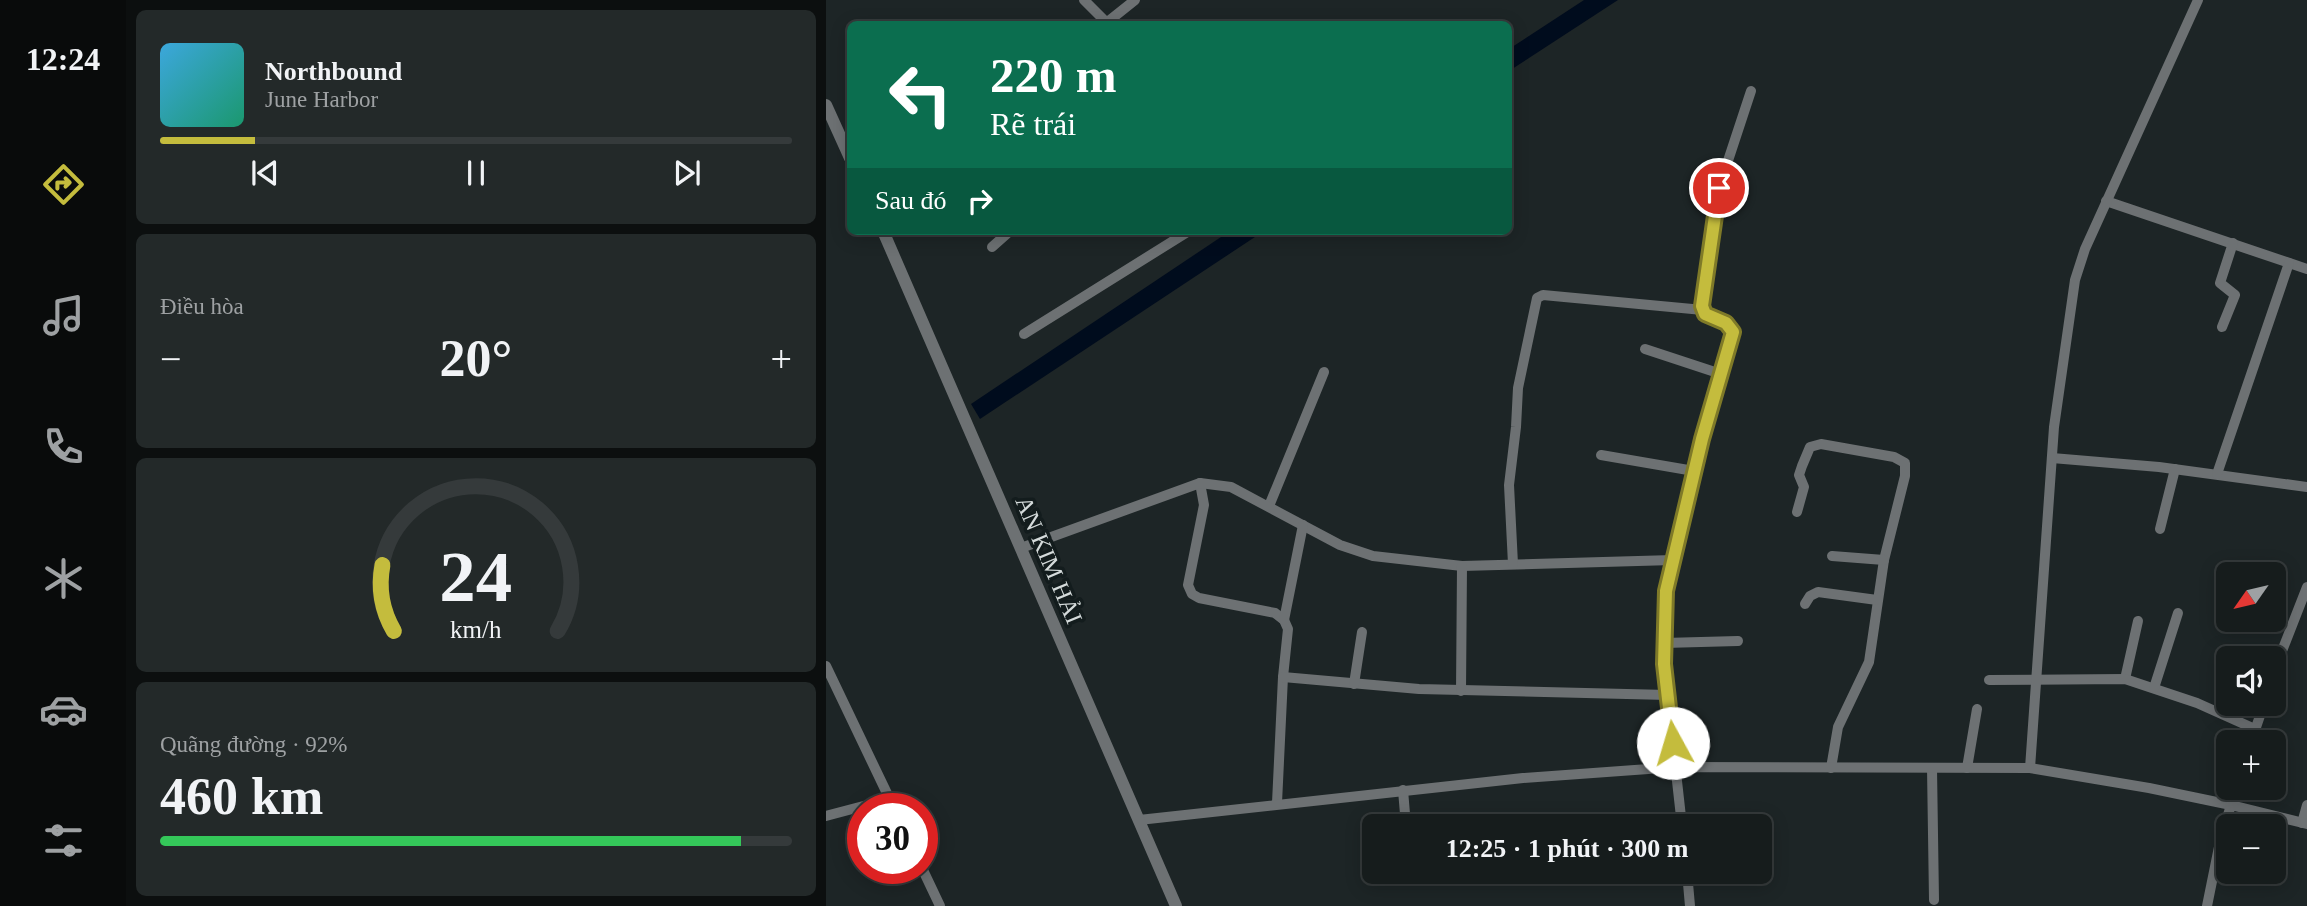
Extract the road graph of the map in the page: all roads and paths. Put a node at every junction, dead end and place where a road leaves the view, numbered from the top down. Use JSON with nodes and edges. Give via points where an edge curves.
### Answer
{"nodes":[{"id":1,"x":1084,"y":0,"type":"edge"},
{"id":2,"x":1135,"y":0,"type":"edge"},
{"id":3,"x":2198,"y":0,"type":"edge"},
{"id":4,"x":1103,"y":21,"type":"edge"},
{"id":5,"x":1110,"y":21,"type":"edge"},
{"id":6,"x":1751,"y":90,"type":"dead end"},
{"id":7,"x":826,"y":105,"type":"edge"},
{"id":8,"x":847,"y":151,"type":"edge"},
{"id":9,"x":2106,"y":201,"type":"junction"},
{"id":10,"x":885,"y":235,"type":"edge"},
{"id":11,"x":1006,"y":235,"type":"edge"},
{"id":12,"x":1182,"y":235,"type":"edge"},
{"id":13,"x":2233,"y":243,"type":"junction"},
{"id":14,"x":992,"y":247,"type":"dead end"},
{"id":15,"x":2289,"y":263,"type":"junction"},
{"id":16,"x":2307,"y":269,"type":"edge"},
{"id":17,"x":1703,"y":310,"type":"junction"},
{"id":18,"x":2222,"y":327,"type":"dead end"},
{"id":19,"x":1024,"y":334,"type":"dead end"},
{"id":20,"x":1645,"y":349,"type":"dead end"},
{"id":21,"x":1324,"y":372,"type":"dead end"},
{"id":22,"x":1721,"y":374,"type":"junction"},
{"id":23,"x":1601,"y":455,"type":"dead end"},
{"id":24,"x":2052,"y":458,"type":"junction"},
{"id":25,"x":2175,"y":469,"type":"junction"},
{"id":26,"x":1694,"y":471,"type":"junction"},
{"id":27,"x":2217,"y":474,"type":"junction"},
{"id":28,"x":1200,"y":483,"type":"junction"},
{"id":29,"x":2307,"y":486,"type":"edge"},
{"id":30,"x":1269,"y":506,"type":"junction"},
{"id":31,"x":1797,"y":512,"type":"dead end"},
{"id":32,"x":1303,"y":525,"type":"junction"},
{"id":33,"x":2160,"y":529,"type":"dead end"},
{"id":34,"x":1021,"y":548,"type":"junction"},
{"id":35,"x":1832,"y":556,"type":"dead end"},
{"id":36,"x":1673,"y":560,"type":"junction"},
{"id":37,"x":1884,"y":560,"type":"junction"},
{"id":38,"x":1513,"y":565,"type":"junction"},
{"id":39,"x":1462,"y":566,"type":"junction"},
{"id":40,"x":2307,"y":587,"type":"edge"},
{"id":41,"x":1877,"y":600,"type":"junction"},
{"id":42,"x":2305,"y":601,"type":"edge"},
{"id":43,"x":1805,"y":604,"type":"dead end"},
{"id":44,"x":2178,"y":613,"type":"dead end"},
{"id":45,"x":1284,"y":620,"type":"junction"},
{"id":46,"x":2138,"y":621,"type":"dead end"},
{"id":47,"x":1362,"y":632,"type":"dead end"},
{"id":48,"x":1738,"y":641,"type":"dead end"},
{"id":49,"x":1664,"y":643,"type":"junction"},
{"id":50,"x":2285,"y":646,"type":"edge"},
{"id":51,"x":826,"y":666,"type":"edge"},
{"id":52,"x":1283,"y":677,"type":"junction"},
{"id":53,"x":2124,"y":679,"type":"junction"},
{"id":54,"x":1989,"y":680,"type":"dead end"},
{"id":55,"x":2036,"y":681,"type":"junction"},
{"id":56,"x":1354,"y":684,"type":"junction"},
{"id":57,"x":2154,"y":688,"type":"junction"},
{"id":58,"x":1461,"y":691,"type":"junction"},
{"id":59,"x":1668,"y":695,"type":"junction"},
{"id":60,"x":1976,"y":709,"type":"dead end"},
{"id":61,"x":2259,"y":716,"type":"edge"},
{"id":62,"x":2255,"y":729,"type":"joint"},
{"id":63,"x":1676,"y":767,"type":"junction"},
{"id":64,"x":1831,"y":768,"type":"junction"},
{"id":65,"x":1931,"y":768,"type":"junction"},
{"id":66,"x":1967,"y":768,"type":"junction"},
{"id":67,"x":2030,"y":768,"type":"junction"},
{"id":68,"x":1403,"y":790,"type":"junction"},
{"id":69,"x":887,"y":793,"type":"edge"},
{"id":70,"x":2232,"y":800,"type":"edge"},
{"id":71,"x":1277,"y":803,"type":"junction"},
{"id":72,"x":2231,"y":805,"type":"junction"},
{"id":73,"x":2307,"y":805,"type":"edge"},
{"id":74,"x":847,"y":812,"type":"edge"},
{"id":75,"x":1405,"y":814,"type":"edge"},
{"id":76,"x":1681,"y":814,"type":"edge"},
{"id":77,"x":826,"y":816,"type":"edge"},
{"id":78,"x":1139,"y":820,"type":"junction"},
{"id":79,"x":2305,"y":824,"type":"edge"},
{"id":80,"x":930,"y":884,"type":"edge"},
{"id":81,"x":1688,"y":884,"type":"edge"},
{"id":82,"x":1934,"y":900,"type":"dead end"},
{"id":83,"x":940,"y":906,"type":"edge"},
{"id":84,"x":1176,"y":906,"type":"edge"},
{"id":85,"x":1690,"y":906,"type":"edge"},
{"id":86,"x":2207,"y":906,"type":"edge"}],
"edges":[{"from":1,"to":4,"type":"street"},
{"from":2,"to":5,"type":"street"},
{"from":3,"to":9,"type":"street"},
{"from":6,"to":17,"type":"street","via":[[1719,188]]},
{"from":7,"to":8,"type":"street"},
{"from":9,"to":13,"type":"street"},
{"from":9,"to":24,"type":"street","via":[[2075,280]]},
{"from":10,"to":34,"type":"street","name":"AN KIM HẢI"},
{"from":11,"to":14,"type":"street"},
{"from":12,"to":19,"type":"street"},
{"from":13,"to":15,"type":"street"},
{"from":13,"to":18,"type":"street","via":[[2220,283],[2235,295]]},
{"from":15,"to":16,"type":"street"},
{"from":15,"to":27,"type":"street"},
{"from":17,"to":22,"type":"street","via":[[1732,328]]},
{"from":17,"to":38,"type":"street","via":[[1537,298],[1518,388],[1509,485]]},
{"from":20,"to":22,"type":"street"},
{"from":21,"to":30,"type":"street"},
{"from":22,"to":26,"type":"street"},
{"from":23,"to":26,"type":"street"},
{"from":24,"to":25,"type":"street"},
{"from":24,"to":55,"type":"street"},
{"from":25,"to":27,"type":"street"},
{"from":25,"to":33,"type":"street"},
{"from":26,"to":36,"type":"street"},
{"from":27,"to":29,"type":"street"},
{"from":28,"to":30,"type":"street","via":[[1231,487]]},
{"from":28,"to":34,"type":"street"},
{"from":28,"to":45,"type":"street","via":[[1204,505],[1188,586],[1192,594],[1275,613]]},
{"from":30,"to":32,"type":"street"},
{"from":31,"to":37,"type":"street","via":[[1804,487],[1800,475],[1813,445],[1901,460],[1906,470]]},
{"from":32,"to":39,"type":"street","via":[[1358,553]]},
{"from":32,"to":45,"type":"street"},
{"from":34,"to":78,"type":"street","name":"AN KIM HẢI"},
{"from":35,"to":37,"type":"street"},
{"from":36,"to":38,"type":"street"},
{"from":36,"to":49,"type":"street","via":[[1666,591]]},
{"from":37,"to":41,"type":"street"},
{"from":38,"to":39,"type":"street"},
{"from":39,"to":58,"type":"street"},
{"from":40,"to":42,"type":"street"},
{"from":41,"to":43,"type":"street","via":[[1818,592]]},
{"from":41,"to":64,"type":"street","via":[[1869,662],[1838,727]]},
{"from":42,"to":50,"type":"street"},
{"from":44,"to":57,"type":"street"},
{"from":45,"to":52,"type":"street","via":[[1288,629]]},
{"from":46,"to":53,"type":"street"},
{"from":47,"to":56,"type":"street"},
{"from":48,"to":49,"type":"street"},
{"from":49,"to":59,"type":"street"},
{"from":51,"to":69,"type":"street"},
{"from":52,"to":56,"type":"street"},
{"from":52,"to":71,"type":"street"},
{"from":53,"to":55,"type":"street"},
{"from":53,"to":57,"type":"street"},
{"from":54,"to":55,"type":"street"},
{"from":55,"to":67,"type":"street"},
{"from":56,"to":58,"type":"street"},
{"from":57,"to":62,"type":"street"},
{"from":58,"to":59,"type":"street"},
{"from":59,"to":63,"type":"street"},
{"from":60,"to":66,"type":"street"},
{"from":61,"to":62,"type":"street"},
{"from":63,"to":64,"type":"street"},
{"from":63,"to":68,"type":"street"},
{"from":63,"to":76,"type":"street"},
{"from":64,"to":65,"type":"street"},
{"from":65,"to":66,"type":"street"},
{"from":65,"to":82,"type":"street"},
{"from":66,"to":67,"type":"street"},
{"from":67,"to":72,"type":"street"},
{"from":68,"to":71,"type":"street"},
{"from":68,"to":75,"type":"street"},
{"from":70,"to":72,"type":"street"},
{"from":71,"to":78,"type":"street"},
{"from":72,"to":79,"type":"street"},
{"from":72,"to":86,"type":"street"},
{"from":73,"to":79,"type":"street"},
{"from":74,"to":77,"type":"street"},
{"from":78,"to":84,"type":"street","name":"AN KIM HẢI"},
{"from":80,"to":83,"type":"street"},
{"from":81,"to":85,"type":"street"}]}
